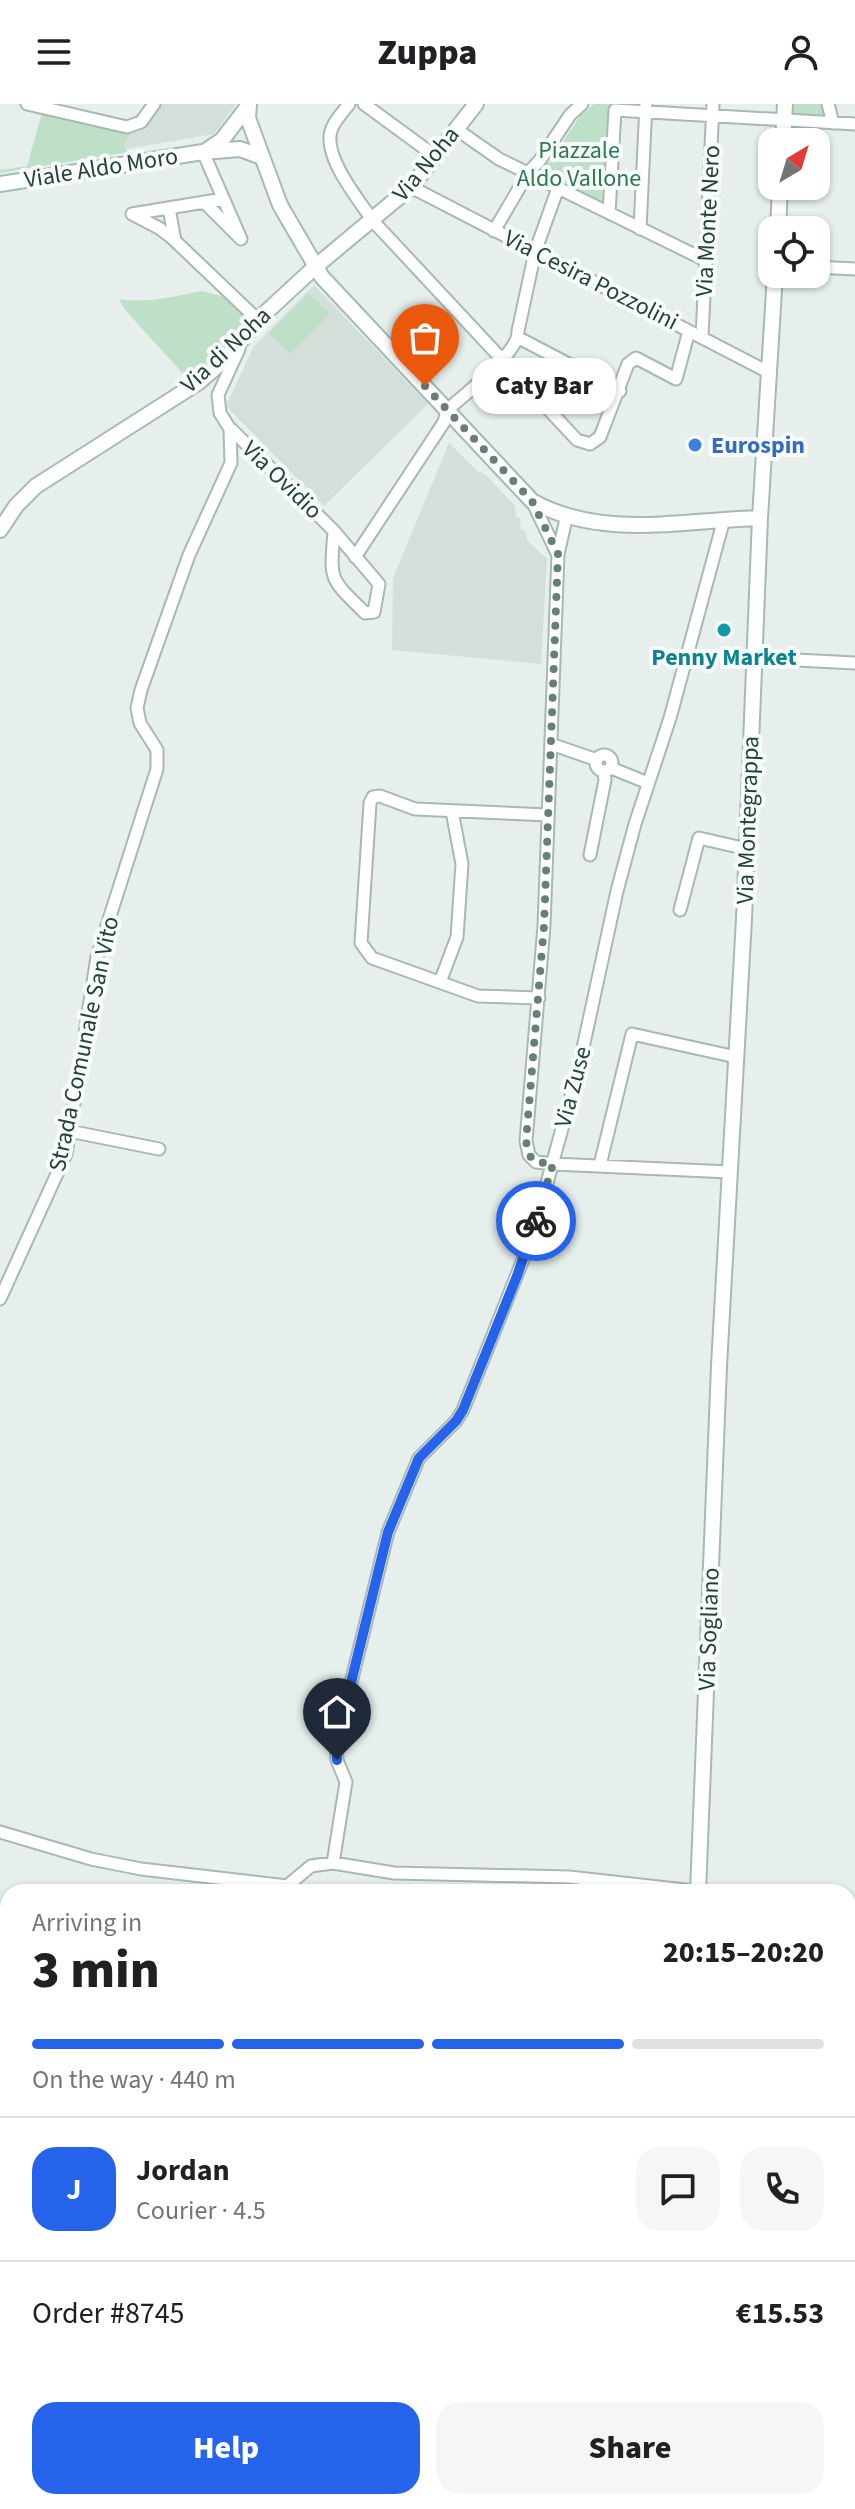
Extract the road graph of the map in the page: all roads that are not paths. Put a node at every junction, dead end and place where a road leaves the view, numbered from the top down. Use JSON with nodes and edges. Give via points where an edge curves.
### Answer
{"nodes":[{"id":1,"x":27,"y":104,"type":"edge"},
{"id":2,"x":154,"y":104,"type":"edge"},
{"id":3,"x":349,"y":104,"type":"edge"},
{"id":4,"x":364,"y":104,"type":"edge"},
{"id":5,"x":476,"y":104,"type":"edge"},
{"id":6,"x":582,"y":104,"type":"edge"},
{"id":7,"x":785,"y":104,"type":"edge"},
{"id":8,"x":828,"y":104,"type":"edge"},
{"id":9,"x":248,"y":105,"type":"edge"},
{"id":10,"x":646,"y":108,"type":"edge"},
{"id":11,"x":71,"y":109,"type":"edge"},
{"id":12,"x":713,"y":110,"type":"edge"},
{"id":13,"x":784,"y":120,"type":"junction"},
{"id":14,"x":833,"y":123,"type":"junction"},
{"id":15,"x":854,"y":126,"type":"edge"},
{"id":16,"x":784,"y":128,"type":"edge"},
{"id":17,"x":456,"y":129,"type":"junction"},
{"id":18,"x":253,"y":133,"type":"junction"},
{"id":19,"x":221,"y":146,"type":"junction"},
{"id":20,"x":203,"y":152,"type":"junction"},
{"id":21,"x":435,"y":156,"type":"junction"},
{"id":22,"x":262,"y":157,"type":"junction"},
{"id":23,"x":528,"y":173,"type":"junction"},
{"id":24,"x":0,"y":184,"type":"edge"},
{"id":25,"x":411,"y":187,"type":"junction"},
{"id":26,"x":558,"y":188,"type":"junction"},
{"id":27,"x":223,"y":199,"type":"junction"},
{"id":28,"x":204,"y":202,"type":"junction"},
{"id":29,"x":169,"y":208,"type":"junction"},
{"id":30,"x":609,"y":213,"type":"junction"},
{"id":31,"x":373,"y":221,"type":"junction"},
{"id":32,"x":640,"y":229,"type":"junction"},
{"id":33,"x":494,"y":231,"type":"junction"},
{"id":34,"x":175,"y":241,"type":"junction"},
{"id":35,"x":535,"y":252,"type":"junction"},
{"id":36,"x":707,"y":261,"type":"junction"},
{"id":37,"x":315,"y":267,"type":"junction"},
{"id":38,"x":830,"y":268,"type":"edge"},
{"id":39,"x":855,"y":269,"type":"edge"},
{"id":40,"x":774,"y":288,"type":"edge"},
{"id":41,"x":258,"y":320,"type":"junction"},
{"id":42,"x":689,"y":331,"type":"junction"},
{"id":43,"x":244,"y":336,"type":"junction"},
{"id":44,"x":702,"y":337,"type":"junction"},
{"id":45,"x":519,"y":338,"type":"junction"},
{"id":46,"x":501,"y":360,"type":"junction"},
{"id":47,"x":770,"y":373,"type":"junction"},
{"id":48,"x":620,"y":391,"type":"junction"},
{"id":49,"x":447,"y":410,"type":"junction"},
{"id":50,"x":230,"y":429,"type":"junction"},
{"id":51,"x":532,"y":501,"type":"junction"},
{"id":52,"x":567,"y":515,"type":"junction"},
{"id":53,"x":760,"y":518,"type":"junction"},
{"id":54,"x":724,"y":519,"type":"junction"},
{"id":55,"x":0,"y":530,"type":"edge"},
{"id":56,"x":334,"y":531,"type":"junction"},
{"id":57,"x":558,"y":554,"type":"junction"},
{"id":58,"x":355,"y":557,"type":"junction"},
{"id":59,"x":755,"y":658,"type":"junction"},
{"id":60,"x":855,"y":663,"type":"edge"},
{"id":61,"x":551,"y":744,"type":"junction"},
{"id":62,"x":608,"y":770,"type":"junction"},
{"id":63,"x":648,"y":783,"type":"junction"},
{"id":64,"x":452,"y":811,"type":"junction"},
{"id":65,"x":548,"y":815,"type":"junction"},
{"id":66,"x":747,"y":849,"type":"junction"},
{"id":67,"x":590,"y":855,"type":"dead end"},
{"id":68,"x":680,"y":910,"type":"dead end"},
{"id":69,"x":440,"y":982,"type":"junction"},
{"id":70,"x":539,"y":998,"type":"junction"},
{"id":71,"x":736,"y":1057,"type":"junction"},
{"id":72,"x":69,"y":1131,"type":"junction"},
{"id":73,"x":159,"y":1149,"type":"dead end"},
{"id":74,"x":553,"y":1164,"type":"junction"},
{"id":75,"x":600,"y":1165,"type":"junction"},
{"id":76,"x":730,"y":1172,"type":"junction"},
{"id":77,"x":0,"y":1299,"type":"edge"},
{"id":78,"x":719,"y":1366,"type":"joint"},
{"id":79,"x":0,"y":1832,"type":"edge"},
{"id":80,"x":333,"y":1863,"type":"junction"},
{"id":81,"x":272,"y":1884,"type":"edge"},
{"id":82,"x":289,"y":1884,"type":"edge"},
{"id":83,"x":630,"y":1884,"type":"edge"},
{"id":84,"x":700,"y":1884,"type":"edge"}],
"edges":[{"from":1,"to":11,"type":"street"},
{"from":2,"to":11,"type":"street","via":[[134,126]]},
{"from":3,"to":31,"type":"street","via":[[331,130],[331,147],[334,161]]},
{"from":4,"to":21,"type":"street"},
{"from":5,"to":17,"type":"main road","name":"Via Noha"},
{"from":6,"to":23,"type":"street"},
{"from":7,"to":13,"type":"main road"},
{"from":8,"to":14,"type":"street"},
{"from":9,"to":18,"type":"main road"},
{"from":9,"to":19,"type":"main road"},
{"from":10,"to":12,"type":"street"},
{"from":10,"to":30,"type":"street","via":[[615,110]]},
{"from":10,"to":32,"type":"street"},
{"from":12,"to":13,"type":"street"},
{"from":12,"to":36,"type":"street","name":"Via Monte Nero"},
{"from":13,"to":14,"type":"street"},
{"from":13,"to":16,"type":"main road"},
{"from":14,"to":15,"type":"street"},
{"from":17,"to":21,"type":"main road","name":"Via Noha"},
{"from":17,"to":23,"type":"street"},
{"from":18,"to":19,"type":"main road","name":"Viale Aldo Moro"},
{"from":18,"to":22,"type":"main road"},
{"from":19,"to":20,"type":"main road","name":"Viale Aldo Moro"},
{"from":19,"to":22,"type":"main road","name":"Viale Aldo Moro"},
{"from":20,"to":24,"type":"main road","name":"Viale Aldo Moro"},
{"from":20,"to":27,"type":"street"},
{"from":21,"to":25,"type":"main road","name":"Via Noha"},
{"from":22,"to":37,"type":"main road","via":[[280,205]]},
{"from":23,"to":26,"type":"street"},
{"from":23,"to":33,"type":"street"},
{"from":25,"to":31,"type":"main road","name":"Via Noha"},
{"from":25,"to":33,"type":"street","name":"Via Cesira Pozzolini"},
{"from":26,"to":30,"type":"street"},
{"from":26,"to":35,"type":"street"},
{"from":27,"to":28,"type":"street"},
{"from":27,"to":28,"type":"street","via":[[241,239]]},
{"from":28,"to":29,"type":"street"},
{"from":29,"to":34,"type":"street"},
{"from":29,"to":34,"type":"street","via":[[132,214]]},
{"from":30,"to":32,"type":"street"},
{"from":31,"to":37,"type":"main road","name":"Via di Noha"},
{"from":31,"to":46,"type":"street"},
{"from":32,"to":36,"type":"street"},
{"from":33,"to":35,"type":"street","name":"Via Cesira Pozzolini"},
{"from":34,"to":41,"type":"street"},
{"from":35,"to":42,"type":"street","name":"Via Cesira Pozzolini"},
{"from":35,"to":45,"type":"street"},
{"from":36,"to":44,"type":"street","name":"Via Monte Nero"},
{"from":37,"to":41,"type":"main road","name":"Via di Noha"},
{"from":37,"to":49,"type":"main road"},
{"from":38,"to":39,"type":"street"},
{"from":40,"to":47,"type":"main road","name":"Via Montegrappa"},
{"from":41,"to":43,"type":"main road","name":"Via di Noha"},
{"from":42,"to":44,"type":"street","name":"Via Cesira Pozzolini"},
{"from":42,"to":48,"type":"street","via":[[676,379],[636,358],[628,364]]},
{"from":43,"to":50,"type":"street","name":"Strada Comunale San Vito","via":[[218,395],[220,413]]},
{"from":43,"to":55,"type":"main road","name":"Via di Noha","via":[[199,382],[36,486]]},
{"from":44,"to":47,"type":"street","name":"Via Cesira Pozzolini"},
{"from":45,"to":46,"type":"street"},
{"from":45,"to":48,"type":"street"},
{"from":46,"to":48,"type":"street","via":[[577,440],[590,444],[600,437]]},
{"from":46,"to":49,"type":"street"},
{"from":47,"to":53,"type":"main road","name":"Via Montegrappa"},
{"from":49,"to":51,"type":"main road"},
{"from":49,"to":58,"type":"street"},
{"from":50,"to":56,"type":"street","name":"Via Ovidio"},
{"from":50,"to":72,"type":"street","name":"Strada Comunale San Vito","via":[[228,475],[189,555],[141,690],[138,717],[157,750],[157,769],[97,957]]},
{"from":51,"to":52,"type":"main road"},
{"from":51,"to":57,"type":"street"},
{"from":52,"to":54,"type":"main road","via":[[637,526]]},
{"from":52,"to":57,"type":"street"},
{"from":53,"to":54,"type":"main road"},
{"from":53,"to":59,"type":"main road","name":"Via Montegrappa"},
{"from":54,"to":63,"type":"street","name":"Via Zuse"},
{"from":56,"to":58,"type":"street","name":"Via Ovidio"},
{"from":56,"to":58,"type":"street","name":"Via Ovidio","via":[[334,582],[365,613],[374,612],[379,584]]},
{"from":57,"to":61,"type":"street"},
{"from":59,"to":60,"type":"street"},
{"from":59,"to":66,"type":"main road","name":"Via Montegrappa"},
{"from":61,"to":62,"type":"street","via":[[597,760],[599,770]]},
{"from":61,"to":65,"type":"street"},
{"from":62,"to":63,"type":"street"},
{"from":62,"to":67,"type":"street"},
{"from":63,"to":74,"type":"street","name":"Via Zuse"},
{"from":64,"to":65,"type":"street"},
{"from":64,"to":69,"type":"street","via":[[462,864],[457,937]]},
{"from":64,"to":69,"type":"street","via":[[415,809],[380,796],[370,803],[361,943],[372,958]]},
{"from":65,"to":70,"type":"street"},
{"from":66,"to":68,"type":"street","via":[[699,838]]},
{"from":66,"to":71,"type":"main road","name":"Via Montegrappa"},
{"from":69,"to":70,"type":"street","via":[[478,996]]},
{"from":70,"to":74,"type":"street","via":[[526,1141],[536,1162]]},
{"from":71,"to":75,"type":"street","via":[[632,1034]]},
{"from":71,"to":76,"type":"main road","name":"Via Montegrappa"},
{"from":72,"to":73,"type":"street"},
{"from":72,"to":77,"type":"street","name":"Strada Comunale San Vito","via":[[61,1169]]},
{"from":74,"to":75,"type":"street"},
{"from":74,"to":80,"type":"street","name":"Via Zuse","via":[[532,1237],[463,1410],[419,1458],[388,1532],[336,1744],[346,1782]]},
{"from":75,"to":76,"type":"street"},
{"from":76,"to":78,"type":"main road","name":"Via Montegrappa"},
{"from":78,"to":84,"type":"main road","name":"Via Sogliano"},
{"from":79,"to":81,"type":"street","via":[[141,1869]]},
{"from":80,"to":82,"type":"street","via":[[311,1866]]},
{"from":80,"to":83,"type":"street","via":[[394,1873],[569,1877]]}]}
